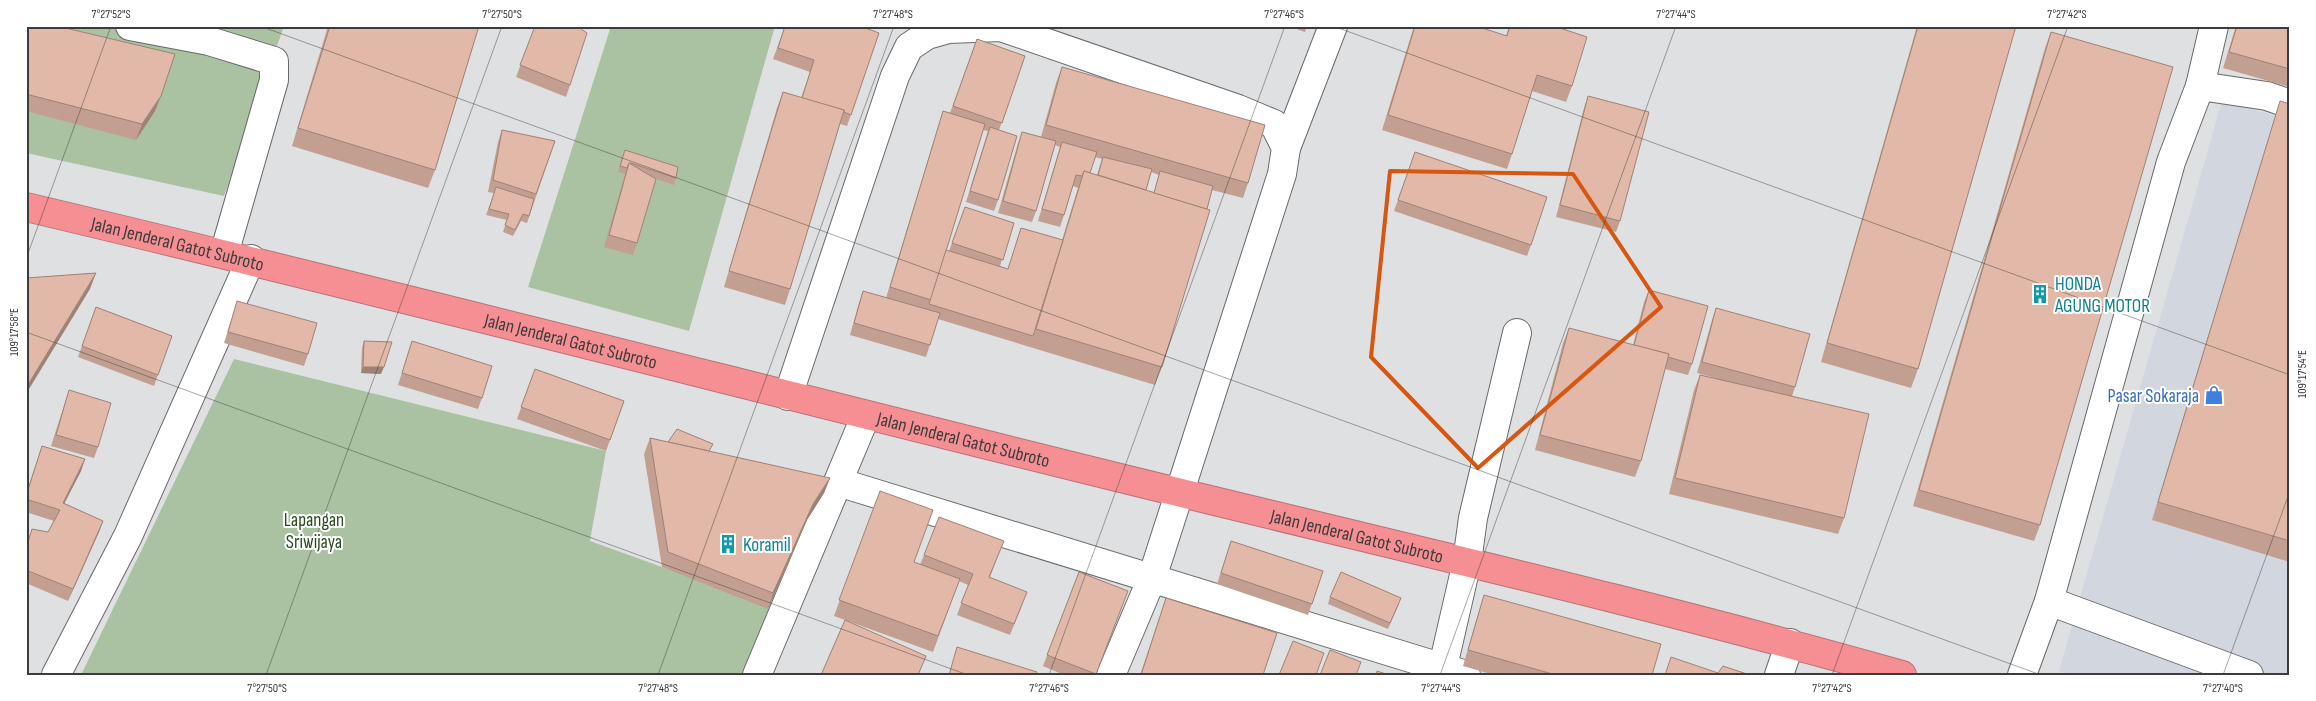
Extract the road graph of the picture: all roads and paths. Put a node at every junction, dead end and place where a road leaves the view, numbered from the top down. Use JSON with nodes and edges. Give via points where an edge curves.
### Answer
{"nodes":[{"id":1,"x":130,"y":26,"type":"edge"},
{"id":2,"x":1333,"y":26,"type":"edge"},
{"id":3,"x":2214,"y":26,"type":"edge"},
{"id":4,"x":1002,"y":27,"type":"edge"},
{"id":5,"x":2200,"y":86,"type":"junction"},
{"id":6,"x":2290,"y":104,"type":"edge"},
{"id":7,"x":1286,"y":148,"type":"junction"},
{"id":8,"x":26,"y":207,"type":"edge"},
{"id":9,"x":224,"y":254,"type":"junction"},
{"id":10,"x":251,"y":259,"type":"junction"},
{"id":11,"x":1517,"y":333,"type":"dead end"},
{"id":12,"x":788,"y":396,"type":"junction"},
{"id":13,"x":866,"y":415,"type":"junction"},
{"id":14,"x":838,"y":482,"type":"junction"},
{"id":15,"x":1180,"y":493,"type":"junction"},
{"id":16,"x":1467,"y":562,"type":"junction"},
{"id":17,"x":1152,"y":578,"type":"junction"},
{"id":18,"x":2049,"y":601,"type":"junction"},
{"id":19,"x":1790,"y":643,"type":"junction"},
{"id":20,"x":1451,"y":672,"type":"edge"},
{"id":21,"x":56,"y":675,"type":"edge"},
{"id":22,"x":757,"y":675,"type":"edge"},
{"id":23,"x":1111,"y":675,"type":"edge"},
{"id":24,"x":1779,"y":675,"type":"edge"},
{"id":25,"x":1902,"y":675,"type":"edge"},
{"id":26,"x":2022,"y":675,"type":"edge"},
{"id":27,"x":2250,"y":675,"type":"edge"}],
"edges":[{"from":1,"to":9,"type":"street","via":[[209,41],[274,61],[274,80]]},
{"from":2,"to":7,"type":"street"},
{"from":3,"to":5,"type":"street"},
{"from":4,"to":7,"type":"street","via":[[1274,124]]},
{"from":4,"to":12,"type":"street","via":[[948,30],[927,35],[909,47],[895,76]]},
{"from":5,"to":6,"type":"street","via":[[2267,96]]},
{"from":5,"to":18,"type":"street","via":[[2171,162]]},
{"from":7,"to":15,"type":"street","via":[[1282,174]]},
{"from":8,"to":9,"type":"highway","name":"Jalan Jenderal Gatot Subroto"},
{"from":9,"to":10,"type":"highway","name":"Jalan Jenderal Gatot Subroto"},
{"from":10,"to":12,"type":"highway","name":"Jalan Jenderal Gatot Subroto"},
{"from":10,"to":21,"type":"street","via":[[128,536]]},
{"from":11,"to":16,"type":"street","via":[[1473,518]]},
{"from":12,"to":13,"type":"highway","name":"Jalan Jenderal Gatot Subroto"},
{"from":13,"to":14,"type":"street"},
{"from":13,"to":15,"type":"highway","name":"Jalan Jenderal Gatot Subroto"},
{"from":14,"to":17,"type":"street"},
{"from":14,"to":22,"type":"street"},
{"from":15,"to":16,"type":"highway","name":"Jalan Jenderal Gatot Subroto"},
{"from":15,"to":17,"type":"street"},
{"from":16,"to":19,"type":"highway","name":"Jalan Jenderal Gatot Subroto"},
{"from":16,"to":20,"type":"street"},
{"from":17,"to":20,"type":"street"},
{"from":17,"to":23,"type":"street"},
{"from":18,"to":26,"type":"street"},
{"from":18,"to":27,"type":"street"},
{"from":19,"to":24,"type":"street"},
{"from":19,"to":25,"type":"highway","name":"Jalan Jenderal Gatot Subroto"}]}
